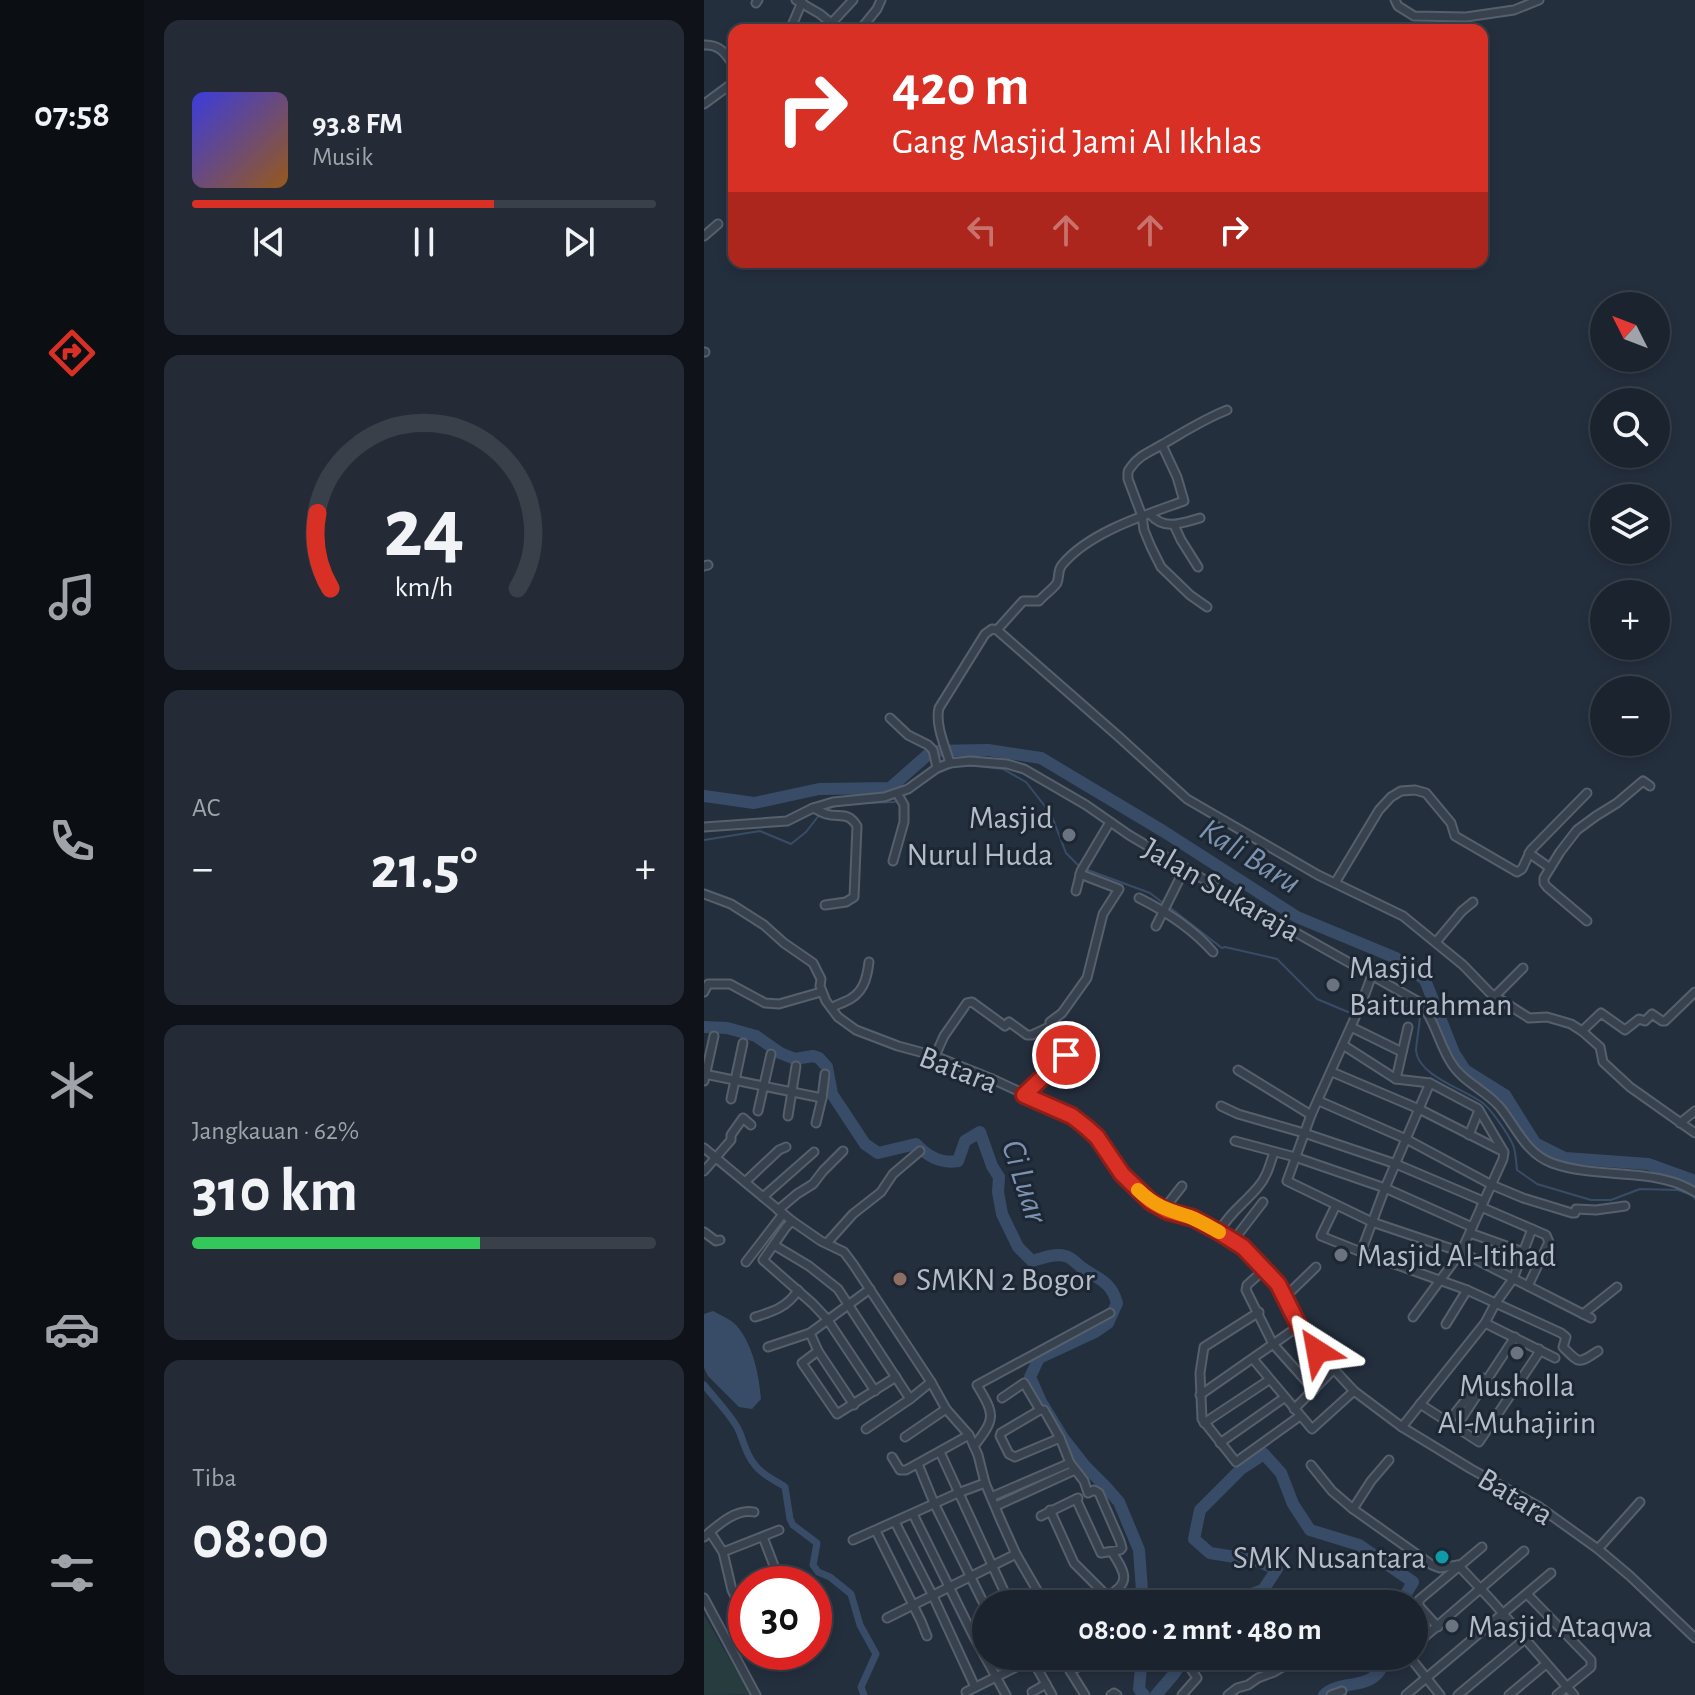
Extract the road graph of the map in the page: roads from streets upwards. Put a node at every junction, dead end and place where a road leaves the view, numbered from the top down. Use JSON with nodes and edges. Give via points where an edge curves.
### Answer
{"nodes":[{"id":1,"x":853,"y":0,"type":"edge"},
{"id":2,"x":881,"y":0,"type":"edge"},
{"id":3,"x":1395,"y":0,"type":"edge"},
{"id":4,"x":1539,"y":0,"type":"edge"},
{"id":5,"x":800,"y":1,"type":"edge"},
{"id":6,"x":792,"y":24,"type":"edge"},
{"id":7,"x":826,"y":24,"type":"edge"},
{"id":8,"x":831,"y":24,"type":"edge"},
{"id":9,"x":865,"y":24,"type":"edge"},
{"id":10,"x":704,"y":45,"type":"edge"},
{"id":11,"x":728,"y":57,"type":"edge"},
{"id":12,"x":728,"y":86,"type":"edge"},
{"id":13,"x":704,"y":104,"type":"edge"},
{"id":14,"x":718,"y":224,"type":"dead end"},
{"id":15,"x":704,"y":236,"type":"edge"},
{"id":16,"x":1227,"y":410,"type":"dead end"},
{"id":17,"x":1162,"y":445,"type":"junction"},
{"id":18,"x":1146,"y":515,"type":"junction"},
{"id":19,"x":1200,"y":518,"type":"dead end"},
{"id":20,"x":1174,"y":525,"type":"junction"},
{"id":21,"x":1198,"y":567,"type":"dead end"},
{"id":22,"x":1207,"y":607,"type":"dead end"},
{"id":23,"x":997,"y":630,"type":"junction"},
{"id":24,"x":890,"y":718,"type":"dead end"},
{"id":25,"x":949,"y":759,"type":"junction"},
{"id":26,"x":936,"y":764,"type":"junction"},
{"id":27,"x":1650,"y":786,"type":"dead end"},
{"id":28,"x":1587,"y":793,"type":"dead end"},
{"id":29,"x":898,"y":795,"type":"junction"},
{"id":30,"x":816,"y":809,"type":"junction"},
{"id":31,"x":1110,"y":822,"type":"junction"},
{"id":32,"x":704,"y":827,"type":"edge"},
{"id":33,"x":1529,"y":853,"type":"junction"},
{"id":34,"x":893,"y":861,"type":"dead end"},
{"id":35,"x":1185,"y":868,"type":"junction"},
{"id":36,"x":1550,"y":868,"type":"junction"},
{"id":37,"x":1082,"y":870,"type":"junction"},
{"id":38,"x":1335,"y":883,"type":"junction"},
{"id":39,"x":1076,"y":891,"type":"dead end"},
{"id":40,"x":704,"y":894,"type":"edge"},
{"id":41,"x":1139,"y":898,"type":"dead end"},
{"id":42,"x":1473,"y":902,"type":"dead end"},
{"id":43,"x":825,"y":905,"type":"dead end"},
{"id":44,"x":1165,"y":907,"type":"junction"},
{"id":45,"x":1587,"y":921,"type":"dead end"},
{"id":46,"x":1156,"y":926,"type":"dead end"},
{"id":47,"x":1436,"y":942,"type":"junction"},
{"id":48,"x":1213,"y":952,"type":"dead end"},
{"id":49,"x":869,"y":962,"type":"dead end"},
{"id":50,"x":1523,"y":968,"type":"dead end"},
{"id":51,"x":1372,"y":975,"type":"junction"},
{"id":52,"x":704,"y":992,"type":"edge"},
{"id":53,"x":821,"y":992,"type":"junction"},
{"id":54,"x":1695,"y":992,"type":"edge"},
{"id":55,"x":1495,"y":996,"type":"junction"},
{"id":56,"x":832,"y":1008,"type":"junction"},
{"id":57,"x":1050,"y":1024,"type":"junction"},
{"id":58,"x":1351,"y":1027,"type":"junction"},
{"id":59,"x":1408,"y":1027,"type":"dead end"},
{"id":60,"x":1582,"y":1031,"type":"junction"},
{"id":61,"x":714,"y":1036,"type":"dead end"},
{"id":62,"x":743,"y":1043,"type":"dead end"},
{"id":63,"x":1343,"y":1045,"type":"junction"},
{"id":64,"x":1079,"y":1047,"type":"dead end"},
{"id":65,"x":1402,"y":1052,"type":"junction"},
{"id":66,"x":771,"y":1054,"type":"dead end"},
{"id":67,"x":1066,"y":1055,"type":"junction"},
{"id":68,"x":935,"y":1056,"type":"junction"},
{"id":69,"x":796,"y":1066,"type":"dead end"},
{"id":70,"x":1238,"y":1070,"type":"dead end"},
{"id":71,"x":1332,"y":1072,"type":"junction"},
{"id":72,"x":825,"y":1074,"type":"dead end"},
{"id":73,"x":705,"y":1077,"type":"edge"},
{"id":74,"x":1396,"y":1079,"type":"junction"},
{"id":75,"x":735,"y":1081,"type":"junction"},
{"id":76,"x":1430,"y":1083,"type":"junction"},
{"id":77,"x":764,"y":1087,"type":"junction"},
{"id":78,"x":792,"y":1093,"type":"junction"},
{"id":79,"x":1024,"y":1095,"type":"junction"},
{"id":80,"x":822,"y":1098,"type":"junction"},
{"id":81,"x":731,"y":1099,"type":"dead end"},
{"id":82,"x":1319,"y":1101,"type":"junction"},
{"id":83,"x":1221,"y":1106,"type":"dead end"},
{"id":84,"x":1419,"y":1109,"type":"junction"},
{"id":85,"x":1479,"y":1110,"type":"junction"},
{"id":86,"x":758,"y":1111,"type":"dead end"},
{"id":87,"x":1695,"y":1111,"type":"edge"},
{"id":88,"x":1311,"y":1115,"type":"junction"},
{"id":89,"x":788,"y":1116,"type":"dead end"},
{"id":90,"x":816,"y":1123,"type":"dead end"},
{"id":91,"x":1680,"y":1123,"type":"junction"},
{"id":92,"x":751,"y":1125,"type":"dead end"},
{"id":93,"x":1304,"y":1133,"type":"junction"},
{"id":94,"x":1695,"y":1133,"type":"edge"},
{"id":95,"x":1469,"y":1135,"type":"junction"},
{"id":96,"x":1406,"y":1139,"type":"junction"},
{"id":97,"x":1235,"y":1141,"type":"dead end"},
{"id":98,"x":786,"y":1147,"type":"dead end"},
{"id":99,"x":704,"y":1148,"type":"edge"},
{"id":100,"x":843,"y":1151,"type":"dead end"},
{"id":101,"x":920,"y":1151,"type":"dead end"},
{"id":102,"x":814,"y":1152,"type":"dead end"},
{"id":103,"x":1274,"y":1152,"type":"junction"},
{"id":104,"x":1504,"y":1152,"type":"junction"},
{"id":105,"x":1295,"y":1157,"type":"junction"},
{"id":106,"x":715,"y":1159,"type":"junction"},
{"id":107,"x":1396,"y":1164,"type":"junction"},
{"id":108,"x":704,"y":1171,"type":"edge"},
{"id":109,"x":745,"y":1182,"type":"junction"},
{"id":110,"x":1492,"y":1185,"type":"junction"},
{"id":111,"x":1182,"y":1186,"type":"dead end"},
{"id":112,"x":1385,"y":1188,"type":"junction"},
{"id":113,"x":1695,"y":1192,"type":"edge"},
{"id":114,"x":763,"y":1197,"type":"junction"},
{"id":115,"x":1263,"y":1202,"type":"dead end"},
{"id":116,"x":1482,"y":1204,"type":"junction"},
{"id":117,"x":1336,"y":1205,"type":"junction"},
{"id":118,"x":1625,"y":1206,"type":"dead end"},
{"id":119,"x":1164,"y":1209,"type":"junction"},
{"id":120,"x":780,"y":1212,"type":"junction"},
{"id":121,"x":792,"y":1221,"type":"junction"},
{"id":122,"x":1372,"y":1222,"type":"junction"},
{"id":123,"x":1532,"y":1229,"type":"junction"},
{"id":124,"x":1471,"y":1230,"type":"junction"},
{"id":125,"x":704,"y":1232,"type":"edge"},
{"id":126,"x":1219,"y":1232,"type":"junction"},
{"id":127,"x":720,"y":1240,"type":"dead end"},
{"id":128,"x":1233,"y":1241,"type":"junction"},
{"id":129,"x":827,"y":1243,"type":"junction"},
{"id":130,"x":774,"y":1245,"type":"junction"},
{"id":131,"x":1361,"y":1252,"type":"junction"},
{"id":132,"x":1461,"y":1252,"type":"junction"},
{"id":133,"x":1523,"y":1252,"type":"junction"},
{"id":134,"x":746,"y":1262,"type":"dead end"},
{"id":135,"x":1316,"y":1267,"type":"dead end"},
{"id":136,"x":1265,"y":1269,"type":"junction"},
{"id":137,"x":1513,"y":1279,"type":"junction"},
{"id":138,"x":1439,"y":1281,"type":"junction"},
{"id":139,"x":1528,"y":1286,"type":"junction"},
{"id":140,"x":1617,"y":1287,"type":"dead end"},
{"id":141,"x":870,"y":1289,"type":"junction"},
{"id":142,"x":798,"y":1290,"type":"junction"},
{"id":143,"x":1467,"y":1290,"type":"junction"},
{"id":144,"x":1285,"y":1297,"type":"junction"},
{"id":145,"x":1495,"y":1304,"type":"junction"},
{"id":146,"x":848,"y":1305,"type":"junction"},
{"id":147,"x":1259,"y":1312,"type":"junction"},
{"id":148,"x":1110,"y":1313,"type":"dead end"},
{"id":149,"x":755,"y":1317,"type":"dead end"},
{"id":150,"x":1413,"y":1317,"type":"dead end"},
{"id":151,"x":827,"y":1319,"type":"junction"},
{"id":152,"x":1485,"y":1323,"type":"junction"},
{"id":153,"x":1446,"y":1324,"type":"dead end"},
{"id":154,"x":1299,"y":1326,"type":"junction"},
{"id":155,"x":810,"y":1333,"type":"junction"},
{"id":156,"x":1515,"y":1337,"type":"junction"},
{"id":157,"x":1273,"y":1344,"type":"junction"},
{"id":158,"x":768,"y":1347,"type":"dead end"},
{"id":159,"x":1539,"y":1349,"type":"junction"},
{"id":160,"x":818,"y":1351,"type":"junction"},
{"id":161,"x":1598,"y":1351,"type":"dead end"},
{"id":162,"x":1555,"y":1358,"type":"dead end"},
{"id":163,"x":1253,"y":1359,"type":"junction"},
{"id":164,"x":1501,"y":1359,"type":"junction"},
{"id":165,"x":1333,"y":1370,"type":"junction"},
{"id":166,"x":896,"y":1377,"type":"junction"},
{"id":167,"x":1269,"y":1380,"type":"junction"},
{"id":168,"x":931,"y":1382,"type":"junction"},
{"id":169,"x":1314,"y":1390,"type":"junction"},
{"id":170,"x":875,"y":1391,"type":"junction"},
{"id":171,"x":1354,"y":1391,"type":"junction"},
{"id":172,"x":1200,"y":1395,"type":"junction"},
{"id":173,"x":1002,"y":1398,"type":"dead end"},
{"id":174,"x":1284,"y":1398,"type":"junction"},
{"id":175,"x":910,"y":1399,"type":"junction"},
{"id":176,"x":1420,"y":1404,"type":"junction"},
{"id":177,"x":854,"y":1405,"type":"junction"},
{"id":178,"x":946,"y":1409,"type":"junction"},
{"id":179,"x":1040,"y":1410,"type":"junction"},
{"id":180,"x":1297,"y":1412,"type":"junction"},
{"id":181,"x":1448,"y":1422,"type":"junction"},
{"id":182,"x":1204,"y":1423,"type":"junction"},
{"id":183,"x":1402,"y":1427,"type":"junction"},
{"id":184,"x":1456,"y":1427,"type":"junction"},
{"id":185,"x":866,"y":1429,"type":"dead end"},
{"id":186,"x":969,"y":1435,"type":"junction"},
{"id":187,"x":905,"y":1437,"type":"dead end"},
{"id":188,"x":1060,"y":1438,"type":"junction"},
{"id":189,"x":1220,"y":1443,"type":"junction"},
{"id":190,"x":974,"y":1446,"type":"junction"},
{"id":191,"x":940,"y":1452,"type":"junction"},
{"id":192,"x":892,"y":1457,"type":"dead end"},
{"id":193,"x":1389,"y":1460,"type":"dead end"},
{"id":194,"x":918,"y":1464,"type":"junction"},
{"id":195,"x":1311,"y":1465,"type":"dead end"},
{"id":196,"x":1072,"y":1467,"type":"junction"},
{"id":197,"x":985,"y":1483,"type":"junction"},
{"id":198,"x":958,"y":1493,"type":"junction"},
{"id":199,"x":1088,"y":1493,"type":"junction"},
{"id":200,"x":991,"y":1497,"type":"junction"},
{"id":201,"x":1076,"y":1499,"type":"junction"},
{"id":202,"x":1640,"y":1502,"type":"dead end"},
{"id":203,"x":934,"y":1503,"type":"junction"},
{"id":204,"x":996,"y":1506,"type":"junction"},
{"id":205,"x":1353,"y":1509,"type":"junction"},
{"id":206,"x":1050,"y":1510,"type":"junction"},
{"id":207,"x":754,"y":1512,"type":"dead end"},
{"id":208,"x":913,"y":1514,"type":"junction"},
{"id":209,"x":1041,"y":1516,"type":"dead end"},
{"id":210,"x":895,"y":1522,"type":"junction"},
{"id":211,"x":779,"y":1530,"type":"dead end"},
{"id":212,"x":876,"y":1531,"type":"junction"},
{"id":213,"x":707,"y":1534,"type":"edge"},
{"id":214,"x":763,"y":1537,"type":"junction"},
{"id":215,"x":853,"y":1540,"type":"dead end"},
{"id":216,"x":1482,"y":1547,"type":"dead end"},
{"id":217,"x":1598,"y":1549,"type":"junction"},
{"id":218,"x":1524,"y":1551,"type":"dead end"},
{"id":219,"x":723,"y":1552,"type":"junction"},
{"id":220,"x":1112,"y":1552,"type":"junction"},
{"id":221,"x":1016,"y":1554,"type":"junction"},
{"id":222,"x":992,"y":1565,"type":"junction"},
{"id":223,"x":1458,"y":1565,"type":"junction"},
{"id":224,"x":774,"y":1566,"type":"edge"},
{"id":225,"x":728,"y":1573,"type":"edge"},
{"id":226,"x":1551,"y":1573,"type":"dead end"},
{"id":227,"x":970,"y":1575,"type":"junction"},
{"id":228,"x":950,"y":1588,"type":"junction"},
{"id":229,"x":1480,"y":1588,"type":"junction"},
{"id":230,"x":977,"y":1590,"type":"edge"},
{"id":231,"x":1004,"y":1590,"type":"edge"},
{"id":232,"x":1037,"y":1590,"type":"edge"},
{"id":233,"x":1527,"y":1594,"type":"junction"},
{"id":234,"x":933,"y":1596,"type":"junction"},
{"id":235,"x":704,"y":1598,"type":"edge"},
{"id":236,"x":913,"y":1604,"type":"junction"},
{"id":237,"x":1503,"y":1614,"type":"junction"},
{"id":238,"x":887,"y":1618,"type":"dead end"},
{"id":239,"x":1438,"y":1627,"type":"junction"},
{"id":240,"x":1428,"y":1635,"type":"edge"},
{"id":241,"x":927,"y":1636,"type":"dead end"},
{"id":242,"x":1695,"y":1638,"type":"edge"},
{"id":243,"x":1525,"y":1639,"type":"junction"},
{"id":244,"x":1546,"y":1664,"type":"junction"},
{"id":245,"x":1009,"y":1670,"type":"edge"},
{"id":246,"x":1039,"y":1670,"type":"edge"},
{"id":247,"x":1192,"y":1670,"type":"edge"},
{"id":248,"x":1277,"y":1670,"type":"edge"},
{"id":249,"x":1420,"y":1670,"type":"edge"},
{"id":250,"x":1070,"y":1671,"type":"edge"},
{"id":251,"x":996,"y":1677,"type":"junction"},
{"id":252,"x":1426,"y":1678,"type":"junction"},
{"id":253,"x":1046,"y":1684,"type":"junction"},
{"id":254,"x":975,"y":1687,"type":"junction"},
{"id":255,"x":1567,"y":1687,"type":"junction"},
{"id":256,"x":1342,"y":1691,"type":"dead end"},
{"id":257,"x":966,"y":1692,"type":"dead end"},
{"id":258,"x":1030,"y":1694,"type":"edge"},
{"id":259,"x":756,"y":1695,"type":"edge"},
{"id":260,"x":1006,"y":1695,"type":"edge"},
{"id":261,"x":1052,"y":1695,"type":"edge"},
{"id":262,"x":1085,"y":1695,"type":"edge"},
{"id":263,"x":1182,"y":1695,"type":"edge"},
{"id":264,"x":1228,"y":1695,"type":"edge"},
{"id":265,"x":1331,"y":1695,"type":"edge"},
{"id":266,"x":1406,"y":1695,"type":"edge"},
{"id":267,"x":1440,"y":1695,"type":"edge"},
{"id":268,"x":1458,"y":1695,"type":"edge"},
{"id":269,"x":1509,"y":1695,"type":"edge"},
{"id":270,"x":1557,"y":1695,"type":"edge"},
{"id":271,"x":1574,"y":1695,"type":"edge"}],
"edges":[{"from":1,"to":8,"type":"street"},
{"from":2,"to":9,"type":"street"},
{"from":3,"to":4,"type":"street","via":[[1414,16],[1466,17],[1514,10]]},
{"from":5,"to":6,"type":"street"},
{"from":5,"to":7,"type":"street"},
{"from":10,"to":11,"type":"street","via":[[718,47]]},
{"from":12,"to":13,"type":"street"},
{"from":14,"to":15,"type":"street"},
{"from":16,"to":17,"type":"street"},
{"from":17,"to":18,"type":"street","via":[[1139,458],[1128,473]]},
{"from":17,"to":18,"type":"street","via":[[1184,501]]},
{"from":18,"to":20,"type":"street"},
{"from":18,"to":22,"type":"street","via":[[1144,530],[1161,567]]},
{"from":18,"to":23,"type":"street","via":[[1078,550],[1060,567],[1055,585],[1037,602],[1023,601]]},
{"from":19,"to":20,"type":"street"},
{"from":20,"to":21,"type":"street"},
{"from":23,"to":25,"type":"street","via":[[985,634],[939,708]]},
{"from":23,"to":38,"type":"street","via":[[1187,799]]},
{"from":24,"to":26,"type":"street","via":[[928,745]]},
{"from":25,"to":26,"type":"street","name":"Jalan Sukaraja"},
{"from":25,"to":31,"type":"street","name":"Jalan Sukaraja","via":[[1024,769]]},
{"from":26,"to":29,"type":"street","name":"Jalan Sukaraja"},
{"from":27,"to":36,"type":"street","via":[[1643,781],[1588,821]]},
{"from":28,"to":33,"type":"street"},
{"from":29,"to":30,"type":"street","name":"Jalan Sukaraja","via":[[847,799]]},
{"from":29,"to":34,"type":"street","via":[[904,822]]},
{"from":30,"to":32,"type":"street","name":"Jalan Sukaraja","via":[[787,821]]},
{"from":30,"to":43,"type":"street","via":[[844,816],[857,826],[854,897]]},
{"from":31,"to":35,"type":"street","name":"Jalan Sukaraja"},
{"from":31,"to":37,"type":"street"},
{"from":33,"to":36,"type":"street"},
{"from":33,"to":38,"type":"street","via":[[1517,872],[1455,836],[1426,793],[1401,791],[1379,810]]},
{"from":35,"to":44,"type":"street"},
{"from":35,"to":51,"type":"street","name":"Jalan Sukaraja"},
{"from":36,"to":45,"type":"street","via":[[1544,883]]},
{"from":37,"to":39,"type":"street"},
{"from":37,"to":57,"type":"street","via":[[1119,889],[1103,914],[1087,978]]},
{"from":38,"to":47,"type":"street","via":[[1403,916]]},
{"from":40,"to":53,"type":"street","name":"Batara","via":[[748,914],[813,963]]},
{"from":41,"to":44,"type":"street"},
{"from":42,"to":47,"type":"street"},
{"from":44,"to":46,"type":"street"},
{"from":44,"to":48,"type":"street"},
{"from":47,"to":55,"type":"street"},
{"from":49,"to":56,"type":"street","via":[[860,991]]},
{"from":50,"to":55,"type":"street"},
{"from":51,"to":58,"type":"street"},
{"from":51,"to":113,"type":"street","name":"Jalan Sukaraja","via":[[1419,1002],[1458,1073],[1499,1107],[1536,1154],[1552,1163],[1651,1177]]},
{"from":52,"to":53,"type":"street","via":[[708,984],[728,984],[761,1002],[779,1004]]},
{"from":53,"to":56,"type":"street","name":"Batara"},
{"from":54,"to":60,"type":"street","via":[[1665,1021],[1652,1014],[1625,1030],[1601,1013]]},
{"from":55,"to":60,"type":"street","via":[[1529,1018],[1547,1017]]},
{"from":56,"to":68,"type":"street","name":"Batara","via":[[856,1030]]},
{"from":57,"to":67,"type":"street"},
{"from":57,"to":68,"type":"street","via":[[1027,1035],[967,1003]]},
{"from":58,"to":63,"type":"street"},
{"from":58,"to":65,"type":"street"},
{"from":59,"to":65,"type":"street"},
{"from":60,"to":91,"type":"street","via":[[1621,1079]]},
{"from":61,"to":73,"type":"street"},
{"from":62,"to":75,"type":"street"},
{"from":63,"to":71,"type":"street"},
{"from":63,"to":74,"type":"street"},
{"from":64,"to":67,"type":"street"},
{"from":65,"to":74,"type":"street"},
{"from":66,"to":77,"type":"street"},
{"from":67,"to":79,"type":"street"},
{"from":68,"to":79,"type":"street","name":"Batara"},
{"from":69,"to":78,"type":"street"},
{"from":70,"to":88,"type":"street"},
{"from":71,"to":82,"type":"street"},
{"from":71,"to":84,"type":"street"},
{"from":72,"to":80,"type":"street"},
{"from":73,"to":75,"type":"street"},
{"from":74,"to":76,"type":"street"},
{"from":75,"to":77,"type":"street"},
{"from":75,"to":81,"type":"street"},
{"from":76,"to":84,"type":"street"},
{"from":76,"to":85,"type":"street"},
{"from":77,"to":78,"type":"street"},
{"from":77,"to":86,"type":"street"},
{"from":78,"to":80,"type":"street"},
{"from":78,"to":89,"type":"street"},
{"from":79,"to":119,"type":"street","name":"Batara","via":[[1086,1127],[1122,1174]]},
{"from":80,"to":90,"type":"street"},
{"from":82,"to":88,"type":"street"},
{"from":82,"to":96,"type":"street"},
{"from":83,"to":93,"type":"street"},
{"from":84,"to":95,"type":"street"},
{"from":84,"to":96,"type":"street"},
{"from":85,"to":95,"type":"street"},
{"from":85,"to":104,"type":"street"},
{"from":87,"to":91,"type":"street"},
{"from":88,"to":93,"type":"street"},
{"from":91,"to":94,"type":"street"},
{"from":92,"to":106,"type":"street","via":[[743,1118]]},
{"from":93,"to":105,"type":"street"},
{"from":93,"to":107,"type":"street"},
{"from":95,"to":104,"type":"street"},
{"from":96,"to":107,"type":"street"},
{"from":96,"to":110,"type":"street"},
{"from":97,"to":103,"type":"street"},
{"from":98,"to":109,"type":"street"},
{"from":99,"to":106,"type":"street"},
{"from":100,"to":120,"type":"street"},
{"from":101,"to":129,"type":"street"},
{"from":102,"to":114,"type":"street"},
{"from":103,"to":105,"type":"street"},
{"from":103,"to":126,"type":"street","via":[[1268,1173]]},
{"from":104,"to":110,"type":"street"},
{"from":105,"to":112,"type":"street"},
{"from":105,"to":117,"type":"street","via":[[1287,1181]]},
{"from":106,"to":108,"type":"street"},
{"from":106,"to":109,"type":"street"},
{"from":107,"to":112,"type":"street"},
{"from":107,"to":116,"type":"street"},
{"from":109,"to":114,"type":"street"},
{"from":110,"to":116,"type":"street"},
{"from":110,"to":118,"type":"street","via":[[1572,1213],[1577,1208]]},
{"from":111,"to":119,"type":"street"},
{"from":112,"to":122,"type":"street"},
{"from":112,"to":124,"type":"street"},
{"from":114,"to":120,"type":"street"},
{"from":115,"to":128,"type":"street"},
{"from":116,"to":123,"type":"street"},
{"from":116,"to":124,"type":"street"},
{"from":117,"to":122,"type":"street"},
{"from":117,"to":131,"type":"street","via":[[1321,1236]]},
{"from":119,"to":126,"type":"street","name":"Batara"},
{"from":120,"to":121,"type":"street"},
{"from":120,"to":134,"type":"street"},
{"from":121,"to":129,"type":"street"},
{"from":121,"to":130,"type":"street"},
{"from":122,"to":131,"type":"street"},
{"from":122,"to":132,"type":"street"},
{"from":123,"to":133,"type":"street"},
{"from":123,"to":139,"type":"street","via":[[1549,1242]]},
{"from":124,"to":132,"type":"street"},
{"from":124,"to":133,"type":"street"},
{"from":125,"to":127,"type":"street"},
{"from":126,"to":128,"type":"street","name":"Batara"},
{"from":128,"to":136,"type":"street","name":"Batara"},
{"from":129,"to":141,"type":"street","via":[[844,1252]]},
{"from":130,"to":142,"type":"street","via":[[763,1260]]},
{"from":130,"to":146,"type":"street","via":[[829,1281]]},
{"from":131,"to":138,"type":"street"},
{"from":132,"to":137,"type":"street"},
{"from":132,"to":138,"type":"street"},
{"from":133,"to":137,"type":"street"},
{"from":135,"to":144,"type":"street"},
{"from":136,"to":144,"type":"street","name":"Batara"},
{"from":136,"to":147,"type":"street","via":[[1246,1288]]},
{"from":137,"to":139,"type":"street"},
{"from":137,"to":145,"type":"street"},
{"from":138,"to":143,"type":"street"},
{"from":138,"to":150,"type":"street"},
{"from":139,"to":140,"type":"street","via":[[1587,1316]]},
{"from":141,"to":146,"type":"street"},
{"from":141,"to":168,"type":"street"},
{"from":142,"to":149,"type":"street","via":[[788,1303]]},
{"from":142,"to":151,"type":"street"},
{"from":143,"to":145,"type":"street"},
{"from":143,"to":153,"type":"street"},
{"from":144,"to":154,"type":"street","name":"Batara"},
{"from":145,"to":152,"type":"street"},
{"from":145,"to":161,"type":"street","via":[[1561,1333],[1566,1337],[1563,1347],[1578,1361]]},
{"from":146,"to":151,"type":"street"},
{"from":146,"to":166,"type":"street"},
{"from":147,"to":157,"type":"street"},
{"from":147,"to":172,"type":"street","via":[[1204,1347]]},
{"from":148,"to":190,"type":"street","via":[[977,1385],[992,1413]]},
{"from":151,"to":155,"type":"street"},
{"from":151,"to":170,"type":"street"},
{"from":152,"to":156,"type":"street"},
{"from":152,"to":176,"type":"street"},
{"from":154,"to":157,"type":"street"},
{"from":154,"to":165,"type":"street","name":"Batara"},
{"from":155,"to":158,"type":"street"},
{"from":155,"to":160,"type":"street"},
{"from":156,"to":159,"type":"street"},
{"from":156,"to":164,"type":"street"},
{"from":157,"to":163,"type":"street"},
{"from":157,"to":169,"type":"street"},
{"from":159,"to":162,"type":"street"},
{"from":159,"to":184,"type":"street","via":[[1478,1442]]},
{"from":160,"to":177,"type":"street"},
{"from":160,"to":177,"type":"street","via":[[803,1364],[837,1414]]},
{"from":163,"to":167,"type":"street"},
{"from":163,"to":172,"type":"street"},
{"from":164,"to":181,"type":"street"},
{"from":164,"to":184,"type":"street"},
{"from":165,"to":169,"type":"street"},
{"from":165,"to":171,"type":"street","name":"Batara"},
{"from":166,"to":170,"type":"street"},
{"from":166,"to":175,"type":"street"},
{"from":167,"to":174,"type":"street"},
{"from":167,"to":182,"type":"street"},
{"from":168,"to":175,"type":"street"},
{"from":168,"to":178,"type":"street"},
{"from":169,"to":180,"type":"street"},
{"from":170,"to":177,"type":"street"},
{"from":171,"to":180,"type":"street","via":[[1314,1428]]},
{"from":171,"to":183,"type":"street","name":"Batara"},
{"from":172,"to":182,"type":"street"},
{"from":173,"to":179,"type":"street","via":[[1024,1383]]},
{"from":174,"to":180,"type":"street"},
{"from":174,"to":189,"type":"street"},
{"from":175,"to":185,"type":"street"},
{"from":176,"to":181,"type":"street"},
{"from":176,"to":183,"type":"street"},
{"from":178,"to":186,"type":"street"},
{"from":178,"to":187,"type":"street"},
{"from":179,"to":188,"type":"street"},
{"from":179,"to":188,"type":"street","via":[[1002,1431],[1009,1454],[1015,1457]]},
{"from":180,"to":189,"type":"street","via":[[1236,1462]]},
{"from":181,"to":184,"type":"street"},
{"from":182,"to":189,"type":"street"},
{"from":183,"to":217,"type":"street","name":"Batara","via":[[1538,1506]]},
{"from":186,"to":190,"type":"street"},
{"from":186,"to":191,"type":"street"},
{"from":188,"to":196,"type":"street"},
{"from":190,"to":197,"type":"street"},
{"from":191,"to":194,"type":"street"},
{"from":191,"to":198,"type":"street"},
{"from":192,"to":194,"type":"street","via":[[903,1471]]},
{"from":193,"to":205,"type":"street"},
{"from":194,"to":203,"type":"street"},
{"from":195,"to":205,"type":"street"},
{"from":196,"to":199,"type":"street"},
{"from":196,"to":200,"type":"street"},
{"from":196,"to":204,"type":"street"},
{"from":197,"to":198,"type":"street"},
{"from":197,"to":200,"type":"street"},
{"from":198,"to":203,"type":"street"},
{"from":198,"to":222,"type":"street"},
{"from":199,"to":201,"type":"street"},
{"from":199,"to":220,"type":"street","via":[[1099,1493],[1120,1541],[1122,1548]]},
{"from":200,"to":204,"type":"street"},
{"from":201,"to":206,"type":"street"},
{"from":201,"to":220,"type":"street","via":[[1101,1553]]},
{"from":202,"to":217,"type":"street"},
{"from":203,"to":208,"type":"street"},
{"from":203,"to":227,"type":"street"},
{"from":204,"to":221,"type":"street"},
{"from":205,"to":223,"type":"street","via":[[1432,1565]]},
{"from":206,"to":209,"type":"street"},
{"from":206,"to":220,"type":"street","via":[[1074,1563],[1107,1596],[1125,1576]]},
{"from":207,"to":213,"type":"street","via":[[738,1512]]},
{"from":208,"to":210,"type":"street"},
{"from":208,"to":228,"type":"street"},
{"from":210,"to":212,"type":"street"},
{"from":210,"to":234,"type":"street"},
{"from":211,"to":214,"type":"street"},
{"from":212,"to":215,"type":"street"},
{"from":212,"to":236,"type":"street"},
{"from":213,"to":219,"type":"street"},
{"from":214,"to":219,"type":"street"},
{"from":214,"to":224,"type":"street"},
{"from":216,"to":223,"type":"street"},
{"from":217,"to":242,"type":"street","name":"Batara"},
{"from":218,"to":229,"type":"street"},
{"from":219,"to":225,"type":"street"},
{"from":221,"to":222,"type":"street"},
{"from":221,"to":232,"type":"street"},
{"from":222,"to":227,"type":"street"},
{"from":222,"to":231,"type":"street"},
{"from":223,"to":229,"type":"street"},
{"from":223,"to":239,"type":"street","via":[[1418,1603]]},
{"from":226,"to":233,"type":"street"},
{"from":227,"to":228,"type":"street"},
{"from":227,"to":230,"type":"street"},
{"from":228,"to":234,"type":"street"},
{"from":228,"to":251,"type":"street"},
{"from":229,"to":237,"type":"street"},
{"from":229,"to":239,"type":"street"},
{"from":233,"to":237,"type":"street"},
{"from":233,"to":255,"type":"street","via":[[1591,1660],[1591,1667]]},
{"from":234,"to":236,"type":"street"},
{"from":234,"to":254,"type":"street"},
{"from":235,"to":259,"type":"street"},
{"from":236,"to":238,"type":"street"},
{"from":236,"to":241,"type":"street"},
{"from":237,"to":243,"type":"street"},
{"from":237,"to":252,"type":"street"},
{"from":239,"to":240,"type":"street"},
{"from":243,"to":244,"type":"street"},
{"from":243,"to":268,"type":"street"},
{"from":244,"to":255,"type":"street"},
{"from":244,"to":269,"type":"street"},
{"from":245,"to":251,"type":"street"},
{"from":246,"to":253,"type":"street"},
{"from":247,"to":263,"type":"street","via":[[1197,1678]]},
{"from":248,"to":264,"type":"street"},
{"from":249,"to":252,"type":"street"},
{"from":250,"to":262,"type":"street"},
{"from":251,"to":254,"type":"street"},
{"from":251,"to":260,"type":"street"},
{"from":252,"to":266,"type":"street"},
{"from":252,"to":267,"type":"street"},
{"from":253,"to":258,"type":"street"},
{"from":253,"to":261,"type":"street"},
{"from":254,"to":257,"type":"street"},
{"from":255,"to":270,"type":"street"},
{"from":255,"to":271,"type":"street"},
{"from":256,"to":265,"type":"street"}]}
